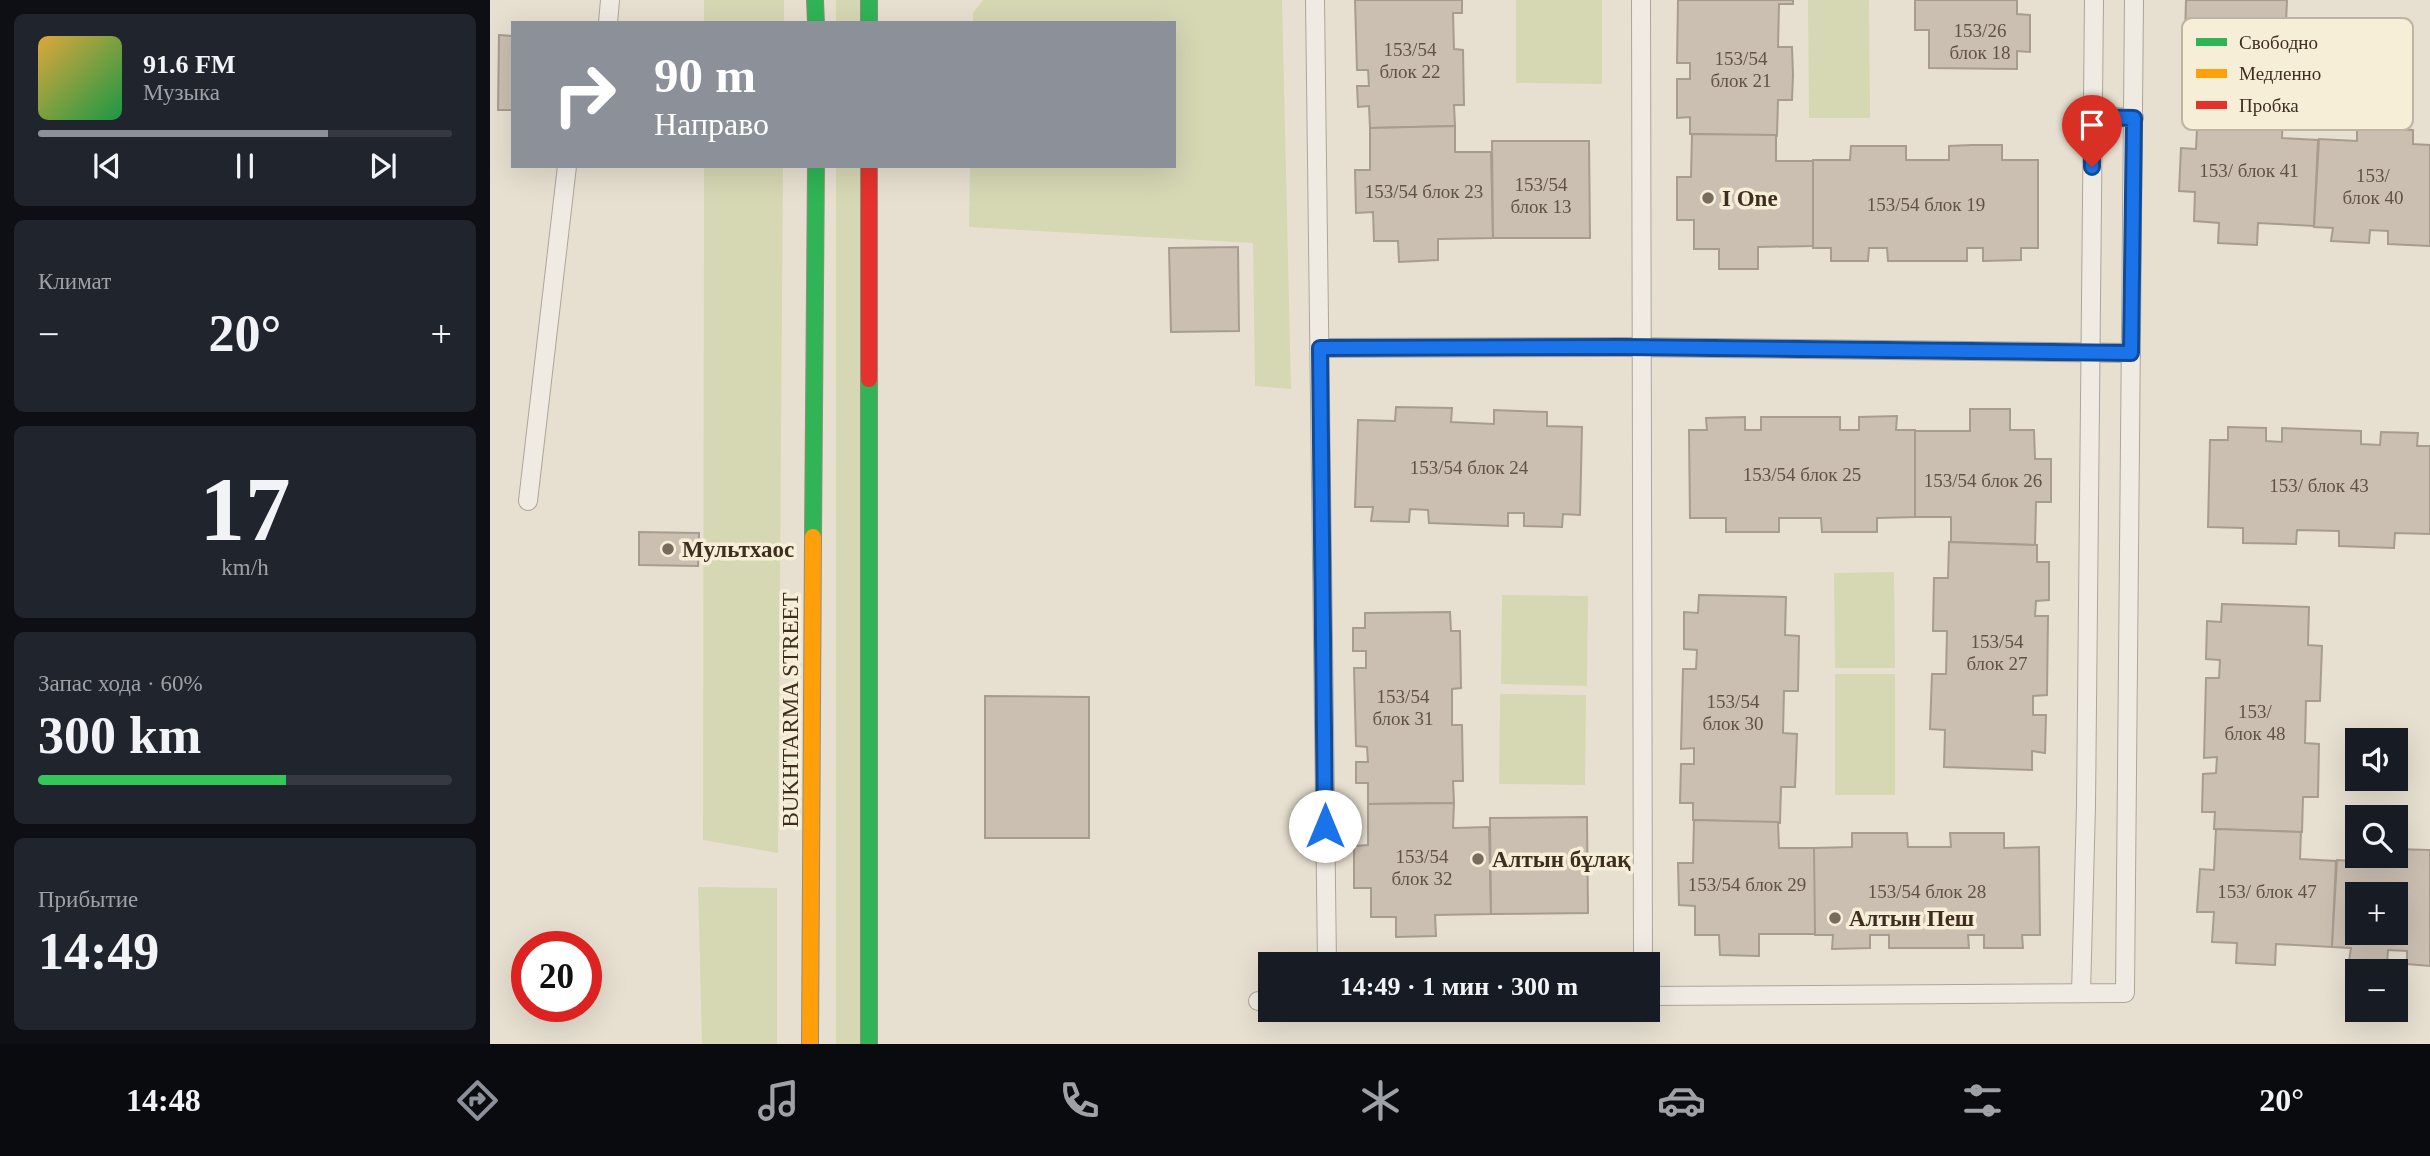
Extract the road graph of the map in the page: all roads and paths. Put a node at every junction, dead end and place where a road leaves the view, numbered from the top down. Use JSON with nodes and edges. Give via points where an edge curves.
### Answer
{"nodes":[{"id":1,"x":610,"y":0,"type":"edge"},
{"id":2,"x":816,"y":0,"type":"edge"},
{"id":3,"x":869,"y":0,"type":"edge"},
{"id":4,"x":1315,"y":0,"type":"edge"},
{"id":5,"x":1641,"y":0,"type":"edge"},
{"id":6,"x":2094,"y":0,"type":"edge"},
{"id":7,"x":2134,"y":0,"type":"edge"},
{"id":8,"x":608,"y":21,"type":"edge"},
{"id":9,"x":816,"y":21,"type":"edge"},
{"id":10,"x":869,"y":21,"type":"edge"},
{"id":11,"x":2092,"y":117,"type":"junction"},
{"id":12,"x":2134,"y":118,"type":"junction"},
{"id":13,"x":567,"y":168,"type":"edge"},
{"id":14,"x":816,"y":168,"type":"edge"},
{"id":15,"x":869,"y":168,"type":"edge"},
{"id":16,"x":1642,"y":347,"type":"junction"},
{"id":17,"x":1320,"y":348,"type":"junction"},
{"id":18,"x":2091,"y":352,"type":"junction"},
{"id":19,"x":2131,"y":353,"type":"junction"},
{"id":20,"x":528,"y":501,"type":"dead end"},
{"id":21,"x":1327,"y":952,"type":"edge"},
{"id":22,"x":1643,"y":952,"type":"edge"},
{"id":23,"x":2081,"y":993,"type":"junction"},
{"id":24,"x":1660,"y":996,"type":"edge"},
{"id":25,"x":810,"y":1044,"type":"edge"},
{"id":26,"x":869,"y":1044,"type":"edge"}],
"edges":[{"from":1,"to":8,"type":"lane"},
{"from":2,"to":9,"type":"main road"},
{"from":3,"to":10,"type":"main road"},
{"from":4,"to":17,"type":"lane"},
{"from":5,"to":16,"type":"lane"},
{"from":6,"to":11,"type":"lane"},
{"from":7,"to":12,"type":"lane"},
{"from":11,"to":12,"type":"lane"},
{"from":11,"to":18,"type":"lane"},
{"from":12,"to":19,"type":"lane"},
{"from":13,"to":20,"type":"lane"},
{"from":14,"to":25,"type":"main road","name":"BUKHTARMA STREET"},
{"from":15,"to":26,"type":"main road"},
{"from":16,"to":17,"type":"lane"},
{"from":16,"to":18,"type":"lane"},
{"from":16,"to":22,"type":"lane"},
{"from":17,"to":21,"type":"lane"},
{"from":18,"to":19,"type":"lane"},
{"from":18,"to":23,"type":"lane"},
{"from":19,"to":23,"type":"lane","via":[[2125,993]]},
{"from":23,"to":24,"type":"lane"}]}
